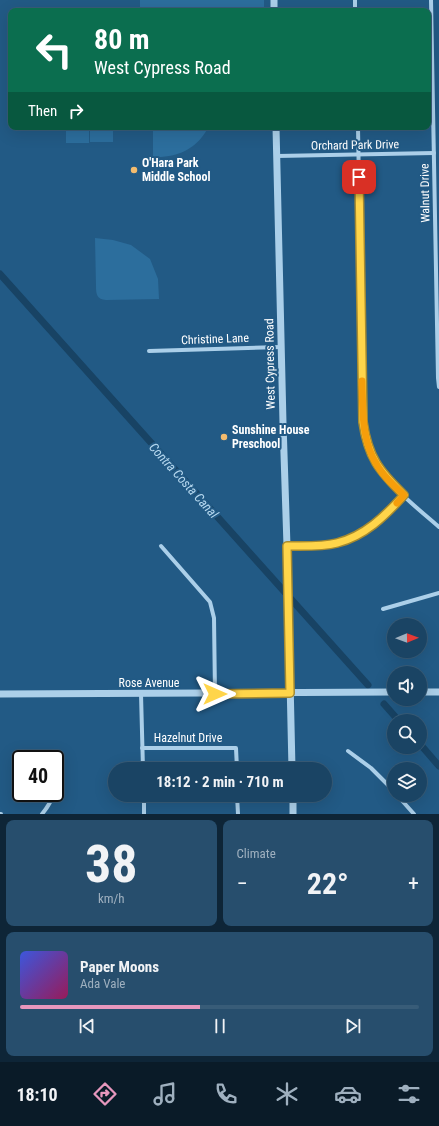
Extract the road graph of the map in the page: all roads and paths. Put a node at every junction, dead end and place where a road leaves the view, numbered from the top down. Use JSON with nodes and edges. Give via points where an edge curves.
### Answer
{"nodes":[{"id":1,"x":431,"y":0,"type":"edge"},
{"id":2,"x":276,"y":130,"type":"edge"},
{"id":3,"x":358,"y":130,"type":"edge"},
{"id":4,"x":434,"y":154,"type":"junction"},
{"id":5,"x":358,"y":155,"type":"junction"},
{"id":6,"x":276,"y":156,"type":"junction"},
{"id":7,"x":281,"y":347,"type":"junction"},
{"id":8,"x":149,"y":351,"type":"dead end"},
{"id":9,"x":439,"y":386,"type":"edge"},
{"id":10,"x":404,"y":495,"type":"junction"},
{"id":11,"x":439,"y":527,"type":"edge"},
{"id":12,"x":161,"y":546,"type":"dead end"},
{"id":13,"x":287,"y":546,"type":"junction"},
{"id":14,"x":439,"y":593,"type":"edge"},
{"id":15,"x":383,"y":609,"type":"dead end"},
{"id":16,"x":387,"y":692,"type":"edge"},
{"id":17,"x":427,"y":692,"type":"edge"},
{"id":18,"x":439,"y":692,"type":"edge"},
{"id":19,"x":290,"y":693,"type":"junction"},
{"id":20,"x":0,"y":694,"type":"edge"},
{"id":21,"x":141,"y":694,"type":"junction"},
{"id":22,"x":215,"y":694,"type":"junction"},
{"id":23,"x":142,"y":748,"type":"junction"},
{"id":24,"x":348,"y":751,"type":"dead end"},
{"id":25,"x":143,"y":762,"type":"edge"},
{"id":26,"x":237,"y":762,"type":"edge"},
{"id":27,"x":292,"y":762,"type":"edge"},
{"id":28,"x":387,"y":784,"type":"edge"},
{"id":29,"x":51,"y":802,"type":"edge"},
{"id":30,"x":144,"y":802,"type":"edge"},
{"id":31,"x":237,"y":802,"type":"edge"},
{"id":32,"x":293,"y":802,"type":"edge"},
{"id":33,"x":403,"y":802,"type":"edge"},
{"id":34,"x":42,"y":814,"type":"edge"},
{"id":35,"x":144,"y":814,"type":"edge"},
{"id":36,"x":238,"y":814,"type":"edge"},
{"id":37,"x":293,"y":814,"type":"edge"},
{"id":38,"x":414,"y":814,"type":"edge"}],
"edges":[{"from":1,"to":4,"type":"street","name":"Walnut Drive"},
{"from":2,"to":6,"type":"street","name":"West Cypress Road"},
{"from":3,"to":5,"type":"street"},
{"from":4,"to":5,"type":"street","name":"Orchard Park Drive"},
{"from":4,"to":9,"type":"street","name":"Walnut Drive"},
{"from":5,"to":6,"type":"street","name":"Orchard Park Drive"},
{"from":5,"to":10,"type":"street","via":[[365,437],[377,466]]},
{"from":6,"to":7,"type":"street","name":"West Cypress Road"},
{"from":7,"to":8,"type":"street","name":"Christine Lane"},
{"from":7,"to":13,"type":"street","name":"West Cypress Road"},
{"from":10,"to":11,"type":"street"},
{"from":10,"to":13,"type":"street","via":[[375,525],[349,539],[324,545]]},
{"from":12,"to":22,"type":"street","via":[[210,602],[214,618]]},
{"from":13,"to":19,"type":"street","name":"West Cypress Road"},
{"from":14,"to":15,"type":"street"},
{"from":16,"to":19,"type":"street","name":"Rose Avenue"},
{"from":17,"to":18,"type":"street"},
{"from":19,"to":22,"type":"street","name":"Rose Avenue"},
{"from":19,"to":27,"type":"street","name":"West Cypress Road"},
{"from":20,"to":21,"type":"street","name":"Rose Avenue"},
{"from":21,"to":22,"type":"street","name":"Rose Avenue"},
{"from":21,"to":23,"type":"street"},
{"from":23,"to":25,"type":"street"},
{"from":23,"to":26,"type":"street","name":"Hazelnut Drive","via":[[236,748]]},
{"from":24,"to":28,"type":"street"},
{"from":29,"to":34,"type":"street"},
{"from":30,"to":35,"type":"street"},
{"from":31,"to":36,"type":"street"},
{"from":32,"to":37,"type":"street"},
{"from":33,"to":38,"type":"street"}]}
